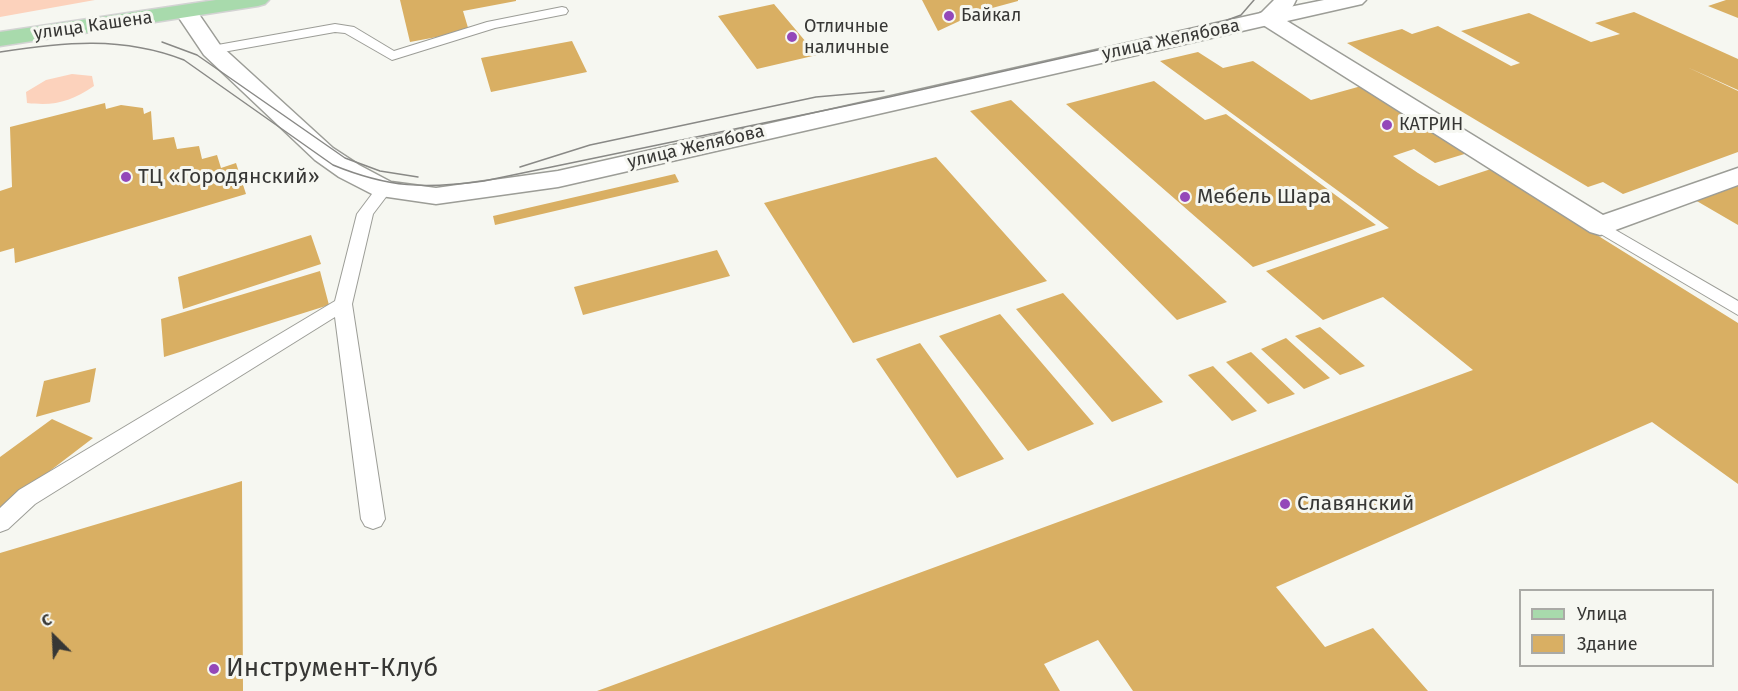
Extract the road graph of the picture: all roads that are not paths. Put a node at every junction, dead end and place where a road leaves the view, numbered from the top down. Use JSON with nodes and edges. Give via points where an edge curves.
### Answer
{"nodes":[{"id":1,"x":258,"y":0,"type":"edge"},
{"id":2,"x":1285,"y":0,"type":"edge"},
{"id":3,"x":1355,"y":0,"type":"edge"},
{"id":4,"x":1247,"y":1,"type":"edge"},
{"id":5,"x":562,"y":11,"type":"dead end"},
{"id":6,"x":186,"y":12,"type":"junction"},
{"id":7,"x":1268,"y":18,"type":"junction"},
{"id":8,"x":0,"y":39,"type":"edge"},
{"id":9,"x":100,"y":45,"type":"dead end"},
{"id":10,"x":212,"y":50,"type":"junction"},
{"id":11,"x":1738,"y":176,"type":"edge"},
{"id":12,"x":384,"y":189,"type":"junction"},
{"id":13,"x":1600,"y":226,"type":"junction"},
{"id":14,"x":343,"y":304,"type":"junction"},
{"id":15,"x":1738,"y":309,"type":"edge"},
{"id":16,"x":373,"y":519,"type":"dead end"},
{"id":17,"x":0,"y":522,"type":"edge"}],
"edges":[{"from":1,"to":6,"type":"main road","name":"улица Кашена"},
{"from":2,"to":7,"type":"street"},
{"from":3,"to":7,"type":"street","name":"улица Желябова"},
{"from":4,"to":7,"type":"street"},
{"from":5,"to":10,"type":"lane","via":[[492,25],[392,56],[349,30],[335,28]]},
{"from":6,"to":8,"type":"main road","name":"улица Кашена"},
{"from":6,"to":9,"type":"main road","name":"улица Кашена"},
{"from":6,"to":10,"type":"street","name":"улица Желябова"},
{"from":7,"to":12,"type":"street","name":"улица Желябова","via":[[558,179],[436,196]]},
{"from":7,"to":13,"type":"street"},
{"from":10,"to":12,"type":"street","name":"улица Желябова","via":[[324,154]]},
{"from":11,"to":13,"type":"street"},
{"from":12,"to":14,"type":"lane","via":[[365,214]]},
{"from":13,"to":15,"type":"lane"},
{"from":14,"to":16,"type":"lane"},
{"from":14,"to":17,"type":"lane","via":[[27,497]]}]}
